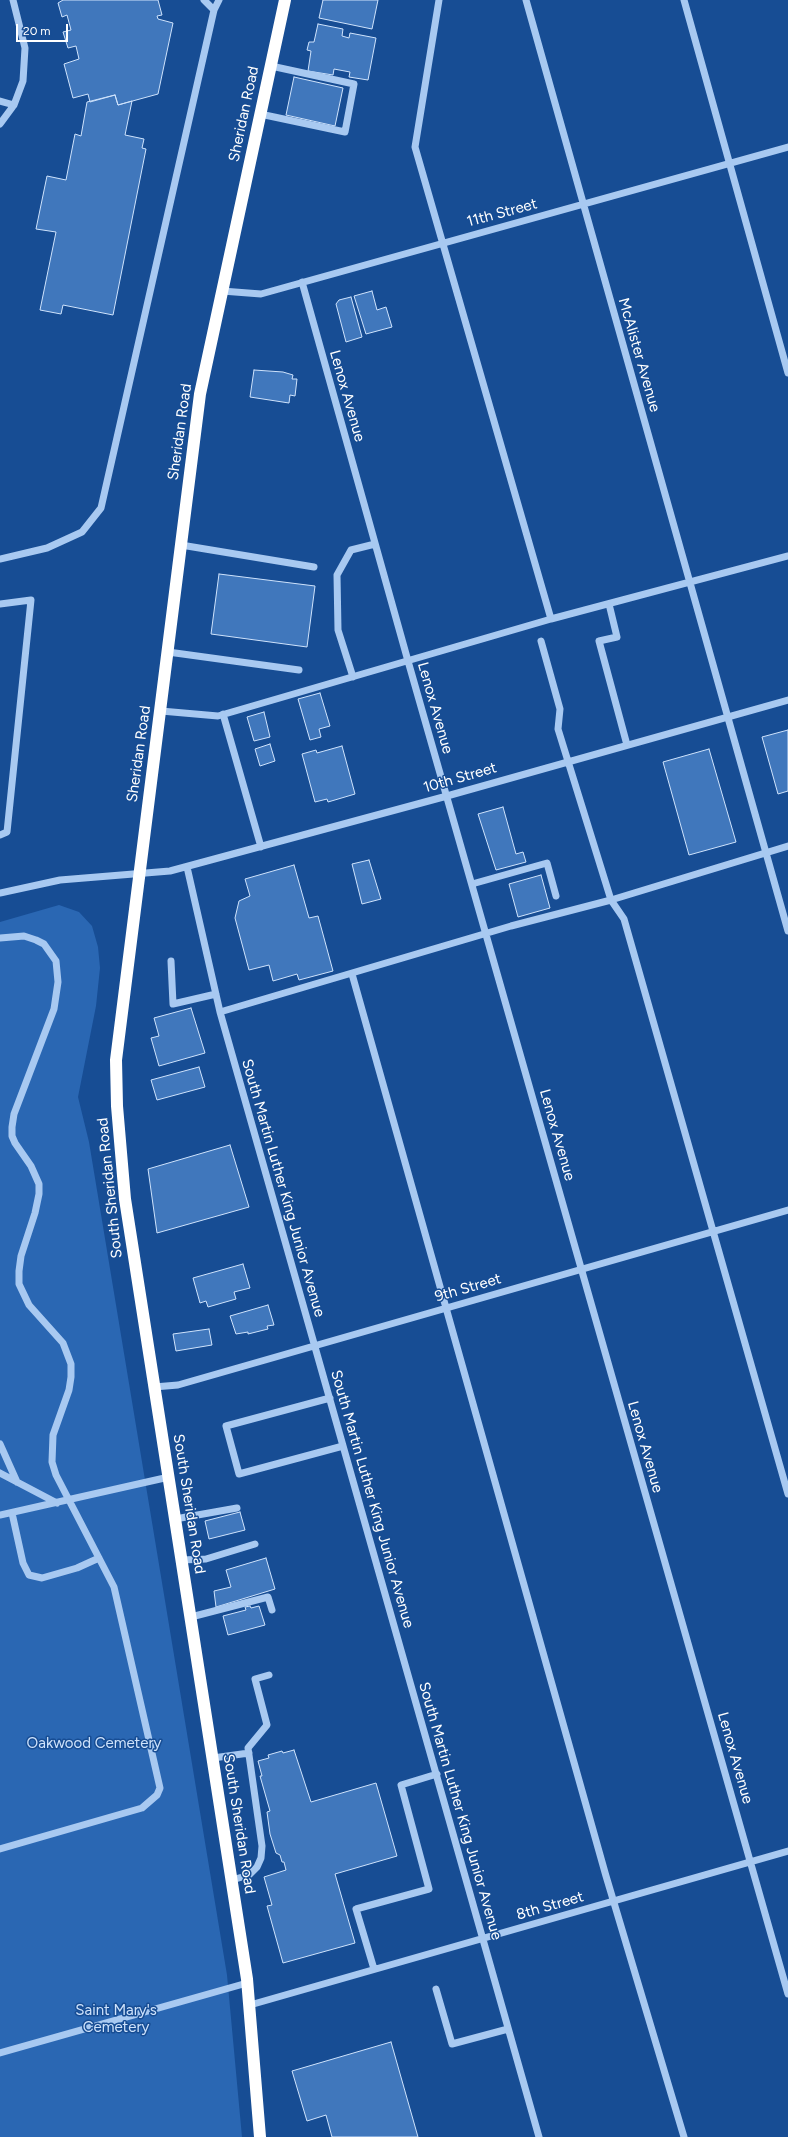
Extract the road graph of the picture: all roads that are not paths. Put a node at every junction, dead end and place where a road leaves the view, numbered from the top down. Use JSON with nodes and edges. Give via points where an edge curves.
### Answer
{"nodes":[{"id":1,"x":13,"y":0,"type":"edge"},
{"id":2,"x":204,"y":0,"type":"edge"},
{"id":3,"x":219,"y":0,"type":"edge"},
{"id":4,"x":285,"y":0,"type":"edge"},
{"id":5,"x":439,"y":0,"type":"edge"},
{"id":6,"x":526,"y":0,"type":"edge"},
{"id":7,"x":684,"y":0,"type":"edge"},
{"id":8,"x":214,"y":10,"type":"junction"},
{"id":9,"x":271,"y":66,"type":"junction"},
{"id":10,"x":0,"y":101,"type":"edge"},
{"id":11,"x":14,"y":105,"type":"junction"},
{"id":12,"x":260,"y":114,"type":"junction"},
{"id":13,"x":0,"y":124,"type":"edge"},
{"id":14,"x":788,"y":146,"type":"edge"},
{"id":15,"x":730,"y":163,"type":"junction"},
{"id":16,"x":583,"y":204,"type":"junction"},
{"id":17,"x":442,"y":243,"type":"junction"},
{"id":18,"x":302,"y":282,"type":"junction"},
{"id":19,"x":222,"y":291,"type":"junction"},
{"id":20,"x":788,"y":373,"type":"edge"},
{"id":21,"x":375,"y":544,"type":"junction"},
{"id":22,"x":181,"y":545,"type":"junction"},
{"id":23,"x":788,"y":556,"type":"edge"},
{"id":24,"x":0,"y":559,"type":"edge"},
{"id":25,"x":314,"y":567,"type":"dead end"},
{"id":26,"x":690,"y":582,"type":"junction"},
{"id":27,"x":0,"y":603,"type":"edge"},
{"id":28,"x":609,"y":604,"type":"junction"},
{"id":29,"x":551,"y":620,"type":"junction"},
{"id":30,"x":541,"y":641,"type":"dead end"},
{"id":31,"x":168,"y":652,"type":"junction"},
{"id":32,"x":408,"y":661,"type":"junction"},
{"id":33,"x":299,"y":670,"type":"dead end"},
{"id":34,"x":353,"y":677,"type":"junction"},
{"id":35,"x":788,"y":700,"type":"edge"},
{"id":36,"x":161,"y":711,"type":"junction"},
{"id":37,"x":223,"y":714,"type":"junction"},
{"id":38,"x":728,"y":716,"type":"junction"},
{"id":39,"x":627,"y":745,"type":"junction"},
{"id":40,"x":569,"y":761,"type":"junction"},
{"id":41,"x":447,"y":796,"type":"junction"},
{"id":42,"x":0,"y":835,"type":"edge"},
{"id":43,"x":788,"y":846,"type":"edge"},
{"id":44,"x":261,"y":847,"type":"junction"},
{"id":45,"x":766,"y":853,"type":"junction"},
{"id":46,"x":187,"y":867,"type":"junction"},
{"id":47,"x":138,"y":875,"type":"junction"},
{"id":48,"x":472,"y":884,"type":"junction"},
{"id":49,"x":0,"y":893,"type":"edge"},
{"id":50,"x":556,"y":896,"type":"dead end"},
{"id":51,"x":611,"y":900,"type":"junction"},
{"id":52,"x":788,"y":931,"type":"edge"},
{"id":53,"x":486,"y":933,"type":"junction"},
{"id":54,"x":0,"y":938,"type":"edge"},
{"id":55,"x":171,"y":961,"type":"dead end"},
{"id":56,"x":352,"y":974,"type":"junction"},
{"id":57,"x":216,"y":994,"type":"junction"},
{"id":58,"x":220,"y":1012,"type":"junction"},
{"id":59,"x":788,"y":1210,"type":"edge"},
{"id":60,"x":713,"y":1231,"type":"junction"},
{"id":61,"x":581,"y":1269,"type":"junction"},
{"id":62,"x":448,"y":1308,"type":"junction"},
{"id":63,"x":315,"y":1346,"type":"junction"},
{"id":64,"x":154,"y":1386,"type":"junction"},
{"id":65,"x":330,"y":1398,"type":"junction"},
{"id":66,"x":0,"y":1444,"type":"edge"},
{"id":67,"x":343,"y":1446,"type":"junction"},
{"id":68,"x":0,"y":1473,"type":"edge"},
{"id":69,"x":169,"y":1477,"type":"junction"},
{"id":70,"x":18,"y":1482,"type":"junction"},
{"id":71,"x":788,"y":1494,"type":"edge"},
{"id":72,"x":70,"y":1500,"type":"junction"},
{"id":73,"x":57,"y":1503,"type":"junction"},
{"id":74,"x":237,"y":1508,"type":"dead end"},
{"id":75,"x":12,"y":1513,"type":"junction"},
{"id":76,"x":0,"y":1514,"type":"edge"},
{"id":77,"x":176,"y":1519,"type":"junction"},
{"id":78,"x":255,"y":1544,"type":"dead end"},
{"id":79,"x":99,"y":1558,"type":"junction"},
{"id":80,"x":182,"y":1560,"type":"junction"},
{"id":81,"x":272,"y":1610,"type":"dead end"},
{"id":82,"x":191,"y":1617,"type":"junction"},
{"id":83,"x":269,"y":1675,"type":"dead end"},
{"id":84,"x":249,"y":1753,"type":"junction"},
{"id":85,"x":213,"y":1758,"type":"junction"},
{"id":86,"x":437,"y":1774,"type":"junction"},
{"id":87,"x":0,"y":1849,"type":"edge"},
{"id":88,"x":788,"y":1851,"type":"edge"},
{"id":89,"x":751,"y":1862,"type":"junction"},
{"id":90,"x":232,"y":1880,"type":"junction"},
{"id":91,"x":614,"y":1901,"type":"junction"},
{"id":92,"x":483,"y":1938,"type":"junction"},
{"id":93,"x":374,"y":1969,"type":"junction"},
{"id":94,"x":247,"y":1983,"type":"junction"},
{"id":95,"x":436,"y":1989,"type":"dead end"},
{"id":96,"x":788,"y":1994,"type":"edge"},
{"id":97,"x":250,"y":2005,"type":"junction"},
{"id":98,"x":508,"y":2029,"type":"junction"},
{"id":99,"x":0,"y":2053,"type":"edge"},
{"id":100,"x":260,"y":2137,"type":"edge"},
{"id":101,"x":539,"y":2137,"type":"edge"},
{"id":102,"x":684,"y":2137,"type":"edge"}],
"edges":[{"from":1,"to":11,"type":"street","via":[[25,48],[23,81]]},
{"from":2,"to":8,"type":"street"},
{"from":3,"to":8,"type":"street"},
{"from":4,"to":9,"type":"highway","name":"Sheridan Road"},
{"from":5,"to":17,"type":"street","via":[[415,147]]},
{"from":6,"to":16,"type":"street","name":"McAlister Avenue"},
{"from":7,"to":15,"type":"street"},
{"from":8,"to":24,"type":"street","via":[[101,508],[82,532],[47,548]]},
{"from":9,"to":12,"type":"highway","name":"Sheridan Road"},
{"from":9,"to":12,"type":"street","via":[[354,84],[345,132]]},
{"from":10,"to":11,"type":"street"},
{"from":11,"to":13,"type":"street"},
{"from":12,"to":19,"type":"highway","name":"Sheridan Road"},
{"from":14,"to":15,"type":"street","name":"11th Street"},
{"from":15,"to":16,"type":"street","name":"11th Street"},
{"from":15,"to":20,"type":"street"},
{"from":16,"to":17,"type":"street","name":"11th Street"},
{"from":16,"to":26,"type":"street","name":"McAlister Avenue"},
{"from":17,"to":18,"type":"street","name":"11th Street"},
{"from":17,"to":29,"type":"street"},
{"from":18,"to":19,"type":"street","name":"11th Street","via":[[261,294]]},
{"from":18,"to":21,"type":"street","name":"Lenox Avenue"},
{"from":19,"to":22,"type":"highway","name":"Sheridan Road","via":[[200,394]]},
{"from":21,"to":32,"type":"street","name":"Lenox Avenue"},
{"from":21,"to":34,"type":"street","via":[[351,550],[337,575],[338,630]]},
{"from":22,"to":25,"type":"street"},
{"from":22,"to":31,"type":"highway","name":"Sheridan Road"},
{"from":23,"to":26,"type":"street"},
{"from":26,"to":28,"type":"street"},
{"from":26,"to":38,"type":"street","name":"McAlister Avenue"},
{"from":27,"to":42,"type":"street","via":[[31,600],[7,832]]},
{"from":28,"to":29,"type":"street"},
{"from":28,"to":39,"type":"street","via":[[618,637],[599,641]]},
{"from":29,"to":32,"type":"street"},
{"from":30,"to":40,"type":"street","via":[[560,709],[558,729]]},
{"from":31,"to":33,"type":"street"},
{"from":31,"to":36,"type":"highway","name":"Sheridan Road"},
{"from":32,"to":34,"type":"street"},
{"from":32,"to":41,"type":"street","name":"Lenox Avenue"},
{"from":34,"to":37,"type":"street"},
{"from":35,"to":38,"type":"street","name":"10th Street"},
{"from":36,"to":37,"type":"street","via":[[218,716]]},
{"from":36,"to":47,"type":"highway","name":"Sheridan Road"},
{"from":37,"to":44,"type":"street"},
{"from":38,"to":39,"type":"street","name":"10th Street"},
{"from":38,"to":45,"type":"street","name":"McAlister Avenue"},
{"from":39,"to":40,"type":"street","name":"10th Street"},
{"from":40,"to":41,"type":"street","name":"10th Street"},
{"from":40,"to":51,"type":"street"},
{"from":41,"to":44,"type":"street","name":"10th Street"},
{"from":41,"to":48,"type":"street","name":"Lenox Avenue"},
{"from":43,"to":45,"type":"street"},
{"from":44,"to":46,"type":"street","name":"10th Street"},
{"from":45,"to":51,"type":"street"},
{"from":45,"to":52,"type":"street","name":"McAlister Avenue"},
{"from":46,"to":47,"type":"street","name":"10th Street"},
{"from":46,"to":57,"type":"street","name":"South Martin Luther King Junior Avenue"},
{"from":47,"to":49,"type":"street","name":"10th Street","via":[[60,880]]},
{"from":47,"to":64,"type":"highway","name":"South Sheridan Road","via":[[116,1060],[117,1106],[125,1199]]},
{"from":48,"to":50,"type":"street","via":[[546,863]]},
{"from":48,"to":53,"type":"street","name":"Lenox Avenue"},
{"from":51,"to":53,"type":"street"},
{"from":51,"to":60,"type":"street","via":[[624,919]]},
{"from":53,"to":56,"type":"street"},
{"from":53,"to":61,"type":"street","name":"Lenox Avenue"},
{"from":54,"to":72,"type":"street","via":[[24,936],[36,940],[51,952],[58,972],[54,1010],[14,1114],[12,1136],[39,1184],[35,1214],[21,1256],[20,1284],[28,1305],[63,1343],[71,1364],[69,1390],[56,1422],[51,1452],[56,1475]]},
{"from":55,"to":57,"type":"street","via":[[173,1004]]},
{"from":56,"to":58,"type":"street"},
{"from":56,"to":62,"type":"street"},
{"from":57,"to":58,"type":"street","name":"South Martin Luther King Junior Avenue"},
{"from":58,"to":63,"type":"street","name":"South Martin Luther King Junior Avenue"},
{"from":59,"to":60,"type":"street","name":"9th Street"},
{"from":60,"to":61,"type":"street","name":"9th Street"},
{"from":60,"to":71,"type":"street"},
{"from":61,"to":62,"type":"street","name":"9th Street"},
{"from":61,"to":89,"type":"street","name":"Lenox Avenue"},
{"from":62,"to":63,"type":"street","name":"9th Street"},
{"from":62,"to":91,"type":"street"},
{"from":63,"to":64,"type":"street","name":"9th Street","via":[[178,1385]]},
{"from":63,"to":65,"type":"street","name":"South Martin Luther King Junior Avenue"},
{"from":64,"to":69,"type":"highway","name":"South Sheridan Road"},
{"from":65,"to":67,"type":"street","name":"South Martin Luther King Junior Avenue"},
{"from":65,"to":67,"type":"street","via":[[226,1426],[239,1474]]},
{"from":66,"to":70,"type":"street"},
{"from":67,"to":86,"type":"street","name":"South Martin Luther King Junior Avenue"},
{"from":68,"to":70,"type":"street"},
{"from":69,"to":72,"type":"street"},
{"from":69,"to":77,"type":"highway","name":"South Sheridan Road"},
{"from":70,"to":73,"type":"street"},
{"from":72,"to":73,"type":"street"},
{"from":72,"to":79,"type":"street"},
{"from":73,"to":75,"type":"street"},
{"from":74,"to":77,"type":"street"},
{"from":75,"to":76,"type":"street"},
{"from":75,"to":79,"type":"street","via":[[23,1563],[29,1575],[42,1578],[55,1575]]},
{"from":77,"to":80,"type":"highway","name":"South Sheridan Road"},
{"from":78,"to":80,"type":"street","via":[[206,1559]]},
{"from":79,"to":87,"type":"street","via":[[118,1599],[160,1788],[157,1795],[142,1808]]},
{"from":80,"to":82,"type":"highway","name":"South Sheridan Road"},
{"from":81,"to":82,"type":"street","via":[[268,1597]]},
{"from":82,"to":85,"type":"highway","name":"South Sheridan Road"},
{"from":83,"to":84,"type":"street","via":[[255,1678],[267,1725],[248,1748]]},
{"from":84,"to":85,"type":"street"},
{"from":84,"to":90,"type":"street","via":[[262,1846],[261,1858],[249,1875]]},
{"from":85,"to":90,"type":"highway","name":"South Sheridan Road"},
{"from":86,"to":92,"type":"street","name":"South Martin Luther King Junior Avenue"},
{"from":86,"to":93,"type":"street","via":[[400,1784],[429,1888],[356,1909]]},
{"from":88,"to":89,"type":"street","name":"8th Street"},
{"from":89,"to":91,"type":"street","name":"8th Street"},
{"from":89,"to":96,"type":"street","name":"Lenox Avenue"},
{"from":90,"to":94,"type":"highway","name":"South Sheridan Road"},
{"from":91,"to":92,"type":"street","name":"8th Street"},
{"from":91,"to":102,"type":"street"},
{"from":92,"to":93,"type":"street","name":"8th Street"},
{"from":92,"to":98,"type":"street","name":"South Martin Luther King Junior Avenue"},
{"from":93,"to":97,"type":"street","name":"8th Street"},
{"from":94,"to":97,"type":"highway","name":"South Sheridan Road"},
{"from":94,"to":99,"type":"street"},
{"from":95,"to":98,"type":"street","via":[[452,2044]]},
{"from":97,"to":100,"type":"highway","name":"South Sheridan Road"},
{"from":98,"to":101,"type":"street","name":"South Martin Luther King Junior Avenue"}]}
